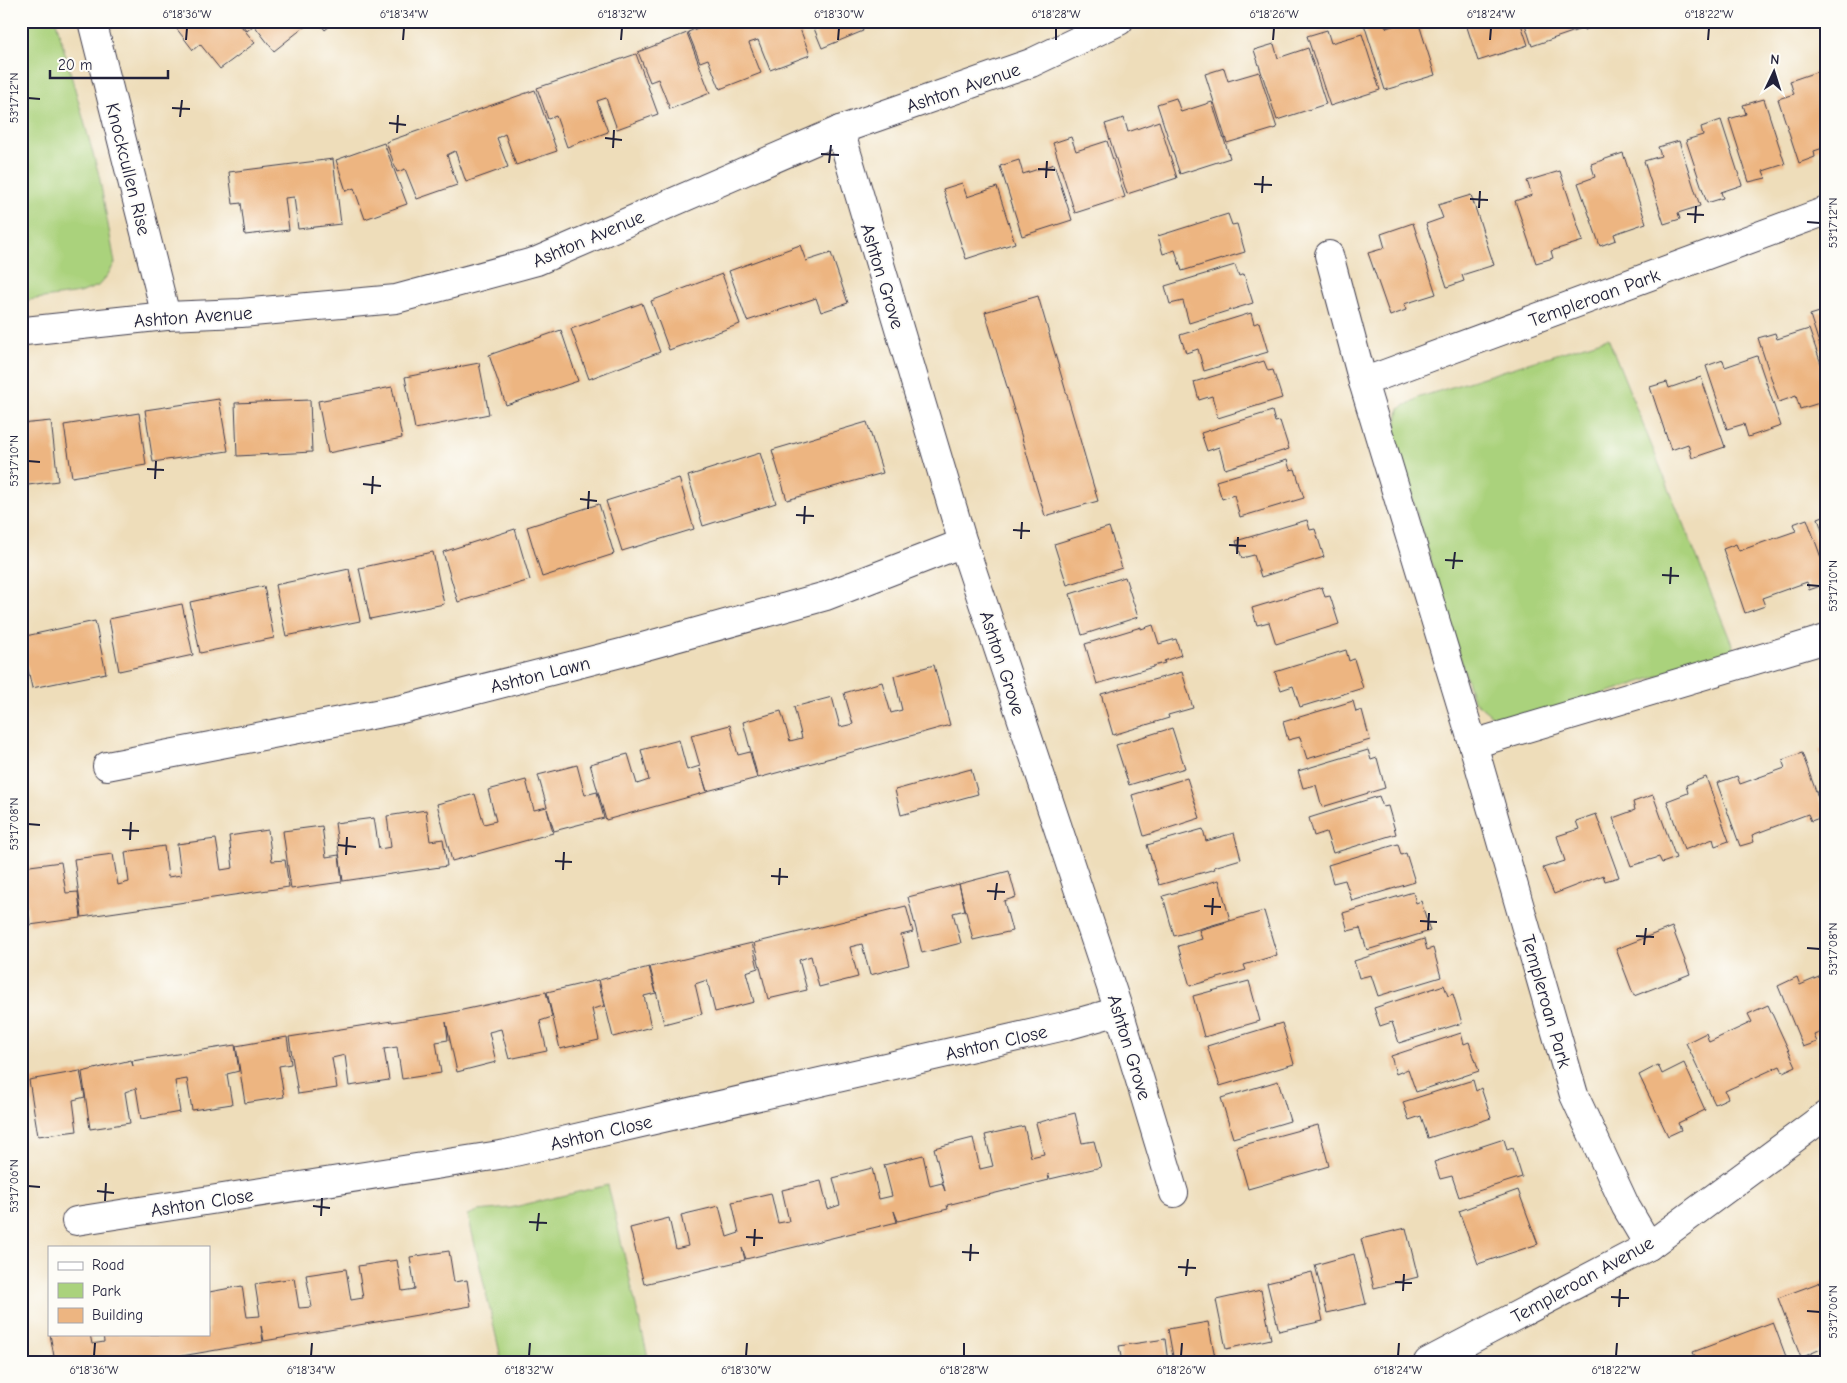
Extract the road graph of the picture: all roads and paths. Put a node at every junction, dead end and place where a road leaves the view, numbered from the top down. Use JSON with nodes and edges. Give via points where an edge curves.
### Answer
{"nodes":[{"id":1,"x":92,"y":21,"type":"edge"},
{"id":2,"x":1119,"y":21,"type":"edge"},
{"id":3,"x":840,"y":130,"type":"junction"},
{"id":4,"x":1826,"y":211,"type":"edge"},
{"id":5,"x":1329,"y":255,"type":"dead end"},
{"id":6,"x":166,"y":316,"type":"junction"},
{"id":7,"x":25,"y":331,"type":"dead end"},
{"id":8,"x":1363,"y":382,"type":"junction"},
{"id":9,"x":964,"y":543,"type":"junction"},
{"id":10,"x":1826,"y":639,"type":"edge"},
{"id":11,"x":1474,"y":744,"type":"junction"},
{"id":12,"x":106,"y":766,"type":"dead end"},
{"id":13,"x":1119,"y":1011,"type":"junction"},
{"id":14,"x":1826,"y":1115,"type":"edge"},
{"id":15,"x":1174,"y":1193,"type":"dead end"},
{"id":16,"x":76,"y":1221,"type":"dead end"},
{"id":17,"x":1649,"y":1246,"type":"junction"},
{"id":18,"x":1428,"y":1362,"type":"edge"}],
"edges":[{"from":1,"to":6,"type":"street","name":"Knockcullen Rise"},
{"from":2,"to":3,"type":"street","name":"Ashton Avenue","via":[[1031,63]]},
{"from":3,"to":6,"type":"street","name":"Ashton Avenue","via":[[537,261],[396,299],[242,313]]},
{"from":3,"to":9,"type":"street","name":"Ashton Grove"},
{"from":4,"to":8,"type":"street","name":"Templeroan Park"},
{"from":5,"to":8,"type":"street","name":"Templeroan Park"},
{"from":6,"to":7,"type":"street","name":"Ashton Avenue"},
{"from":8,"to":11,"type":"street","name":"Templeroan Park"},
{"from":9,"to":12,"type":"street","name":"Ashton Lawn","via":[[826,596],[612,656],[402,709]]},
{"from":9,"to":13,"type":"street","name":"Ashton Grove"},
{"from":10,"to":11,"type":"street"},
{"from":11,"to":17,"type":"street","name":"Templeroan Park","via":[[1574,1096],[1626,1207]]},
{"from":13,"to":15,"type":"street","name":"Ashton Grove"},
{"from":13,"to":16,"type":"street","name":"Ashton Close","via":[[506,1154]]},
{"from":14,"to":17,"type":"street","name":"Templeroan Avenue"},
{"from":17,"to":18,"type":"street","name":"Templeroan Avenue"}]}
